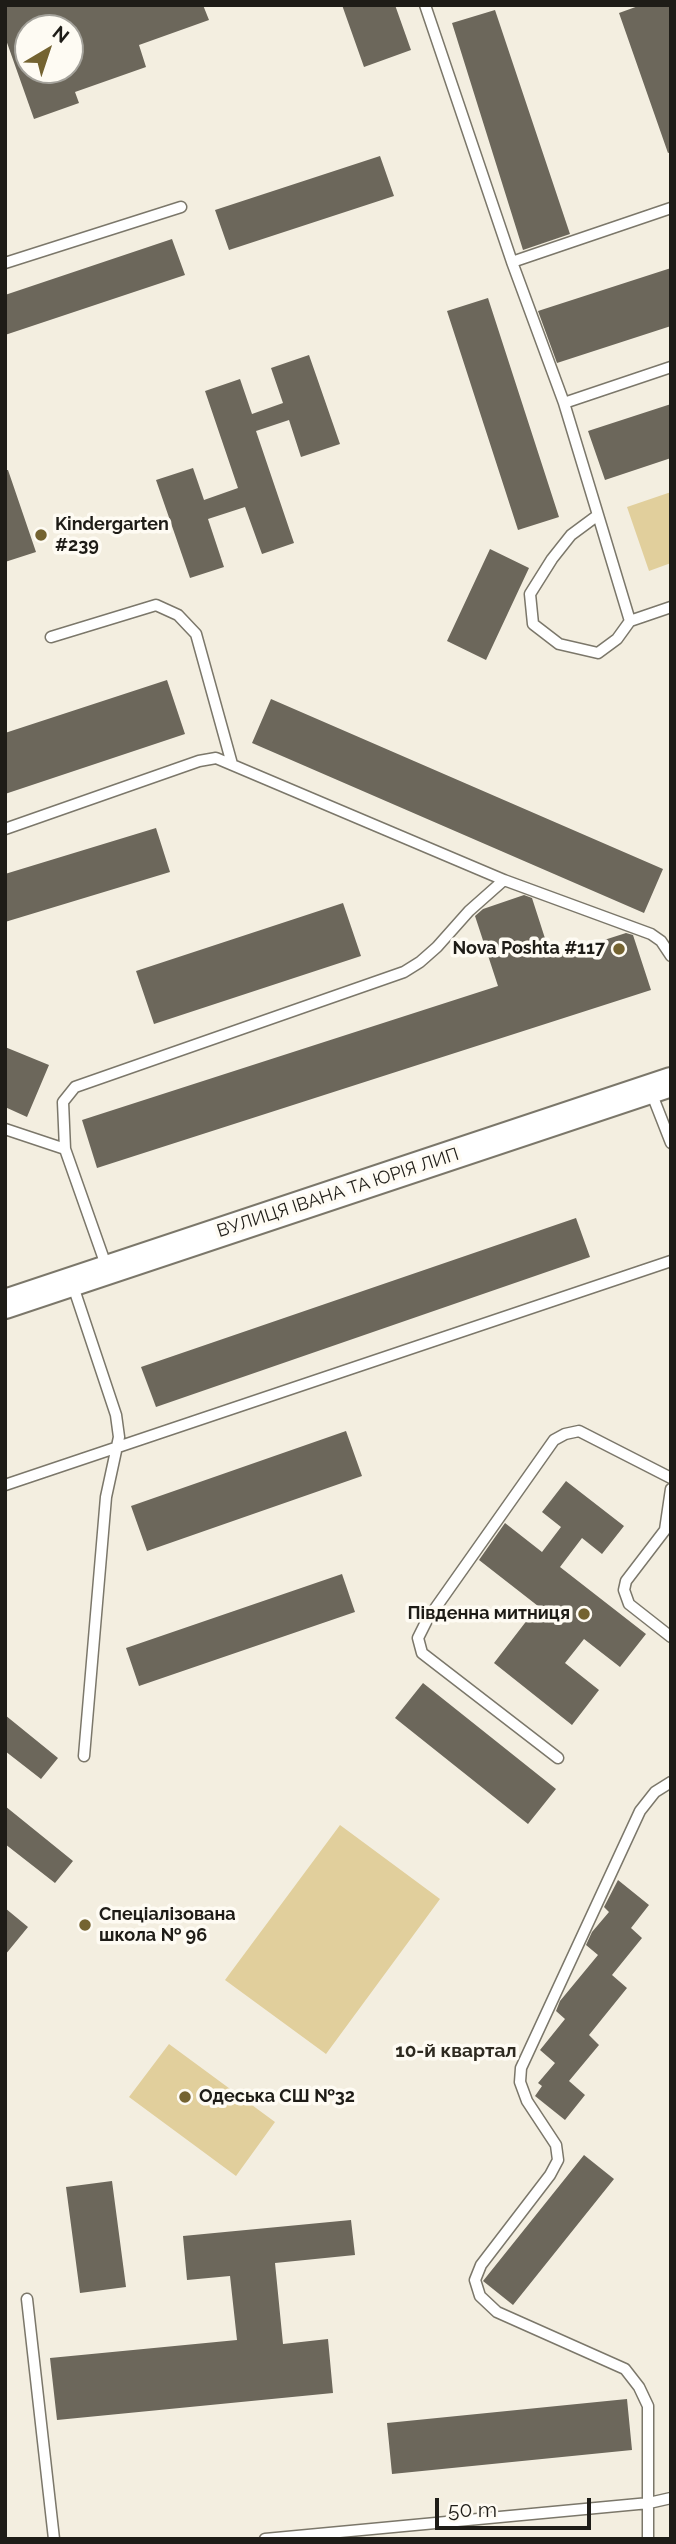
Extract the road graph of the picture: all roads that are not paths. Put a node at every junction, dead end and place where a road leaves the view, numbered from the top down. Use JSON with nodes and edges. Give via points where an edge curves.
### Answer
{"nodes":[{"id":1,"x":425,"y":5,"type":"edge"},
{"id":2,"x":181,"y":207,"type":"dead end"},
{"id":3,"x":671,"y":208,"type":"edge"},
{"id":4,"x":512,"y":262,"type":"junction"},
{"id":5,"x":5,"y":263,"type":"edge"},
{"id":6,"x":671,"y":367,"type":"edge"},
{"id":7,"x":564,"y":403,"type":"junction"},
{"id":8,"x":598,"y":515,"type":"junction"},
{"id":9,"x":671,"y":607,"type":"edge"},
{"id":10,"x":630,"y":621,"type":"junction"},
{"id":11,"x":51,"y":637,"type":"dead end"},
{"id":12,"x":232,"y":764,"type":"junction"},
{"id":13,"x":5,"y":828,"type":"edge"},
{"id":14,"x":504,"y":880,"type":"junction"},
{"id":15,"x":671,"y":957,"type":"edge"},
{"id":16,"x":660,"y":1085,"type":"edge"},
{"id":17,"x":5,"y":1129,"type":"edge"},
{"id":18,"x":671,"y":1143,"type":"edge"},
{"id":19,"x":65,"y":1149,"type":"junction"},
{"id":20,"x":671,"y":1261,"type":"edge"},
{"id":21,"x":108,"y":1270,"type":"junction"},
{"id":22,"x":72,"y":1282,"type":"junction"},
{"id":23,"x":5,"y":1304,"type":"edge"},
{"id":24,"x":117,"y":1447,"type":"junction"},
{"id":25,"x":671,"y":1478,"type":"edge"},
{"id":26,"x":5,"y":1485,"type":"edge"},
{"id":27,"x":671,"y":1489,"type":"edge"},
{"id":28,"x":668,"y":1532,"type":"edge"},
{"id":29,"x":671,"y":1637,"type":"edge"},
{"id":30,"x":84,"y":1756,"type":"dead end"},
{"id":31,"x":558,"y":1759,"type":"dead end"},
{"id":32,"x":671,"y":1782,"type":"edge"},
{"id":33,"x":27,"y":2299,"type":"dead end"},
{"id":34,"x":671,"y":2498,"type":"edge"},
{"id":35,"x":649,"y":2502,"type":"junction"},
{"id":36,"x":54,"y":2539,"type":"edge"},
{"id":37,"x":265,"y":2539,"type":"edge"},
{"id":38,"x":648,"y":2539,"type":"edge"}],
"edges":[{"from":1,"to":4,"type":"lane"},
{"from":2,"to":5,"type":"lane"},
{"from":3,"to":4,"type":"lane"},
{"from":4,"to":7,"type":"lane"},
{"from":6,"to":7,"type":"lane"},
{"from":7,"to":8,"type":"lane"},
{"from":8,"to":10,"type":"lane"},
{"from":8,"to":10,"type":"lane","via":[[571,536],[530,594],[533,624],[559,644],[598,653],[617,639]]},
{"from":9,"to":10,"type":"lane"},
{"from":11,"to":12,"type":"lane","via":[[156,605],[178,615],[196,634]]},
{"from":12,"to":13,"type":"lane","via":[[216,758],[199,761]]},
{"from":12,"to":14,"type":"lane"},
{"from":14,"to":15,"type":"lane","via":[[651,934]]},
{"from":14,"to":19,"type":"lane","via":[[437,947],[404,972],[75,1087],[63,1102]]},
{"from":16,"to":18,"type":"lane"},
{"from":16,"to":21,"type":"street","name":"ВУЛИЦЯ ІВАНА ТА ЮРІЯ ЛИП"},
{"from":17,"to":19,"type":"lane"},
{"from":19,"to":21,"type":"lane"},
{"from":20,"to":24,"type":"lane"},
{"from":21,"to":22,"type":"street","name":"ВУЛИЦЯ ІВАНА ТА ЮРІЯ ЛИП"},
{"from":22,"to":23,"type":"street","name":"ВУЛИЦЯ ІВАНА ТА ЮРІЯ ЛИП"},
{"from":22,"to":24,"type":"lane","via":[[116,1416]]},
{"from":24,"to":26,"type":"lane"},
{"from":24,"to":30,"type":"lane","via":[[106,1497]]},
{"from":25,"to":31,"type":"lane","via":[[579,1431],[554,1440],[426,1620],[418,1638],[422,1653]]},
{"from":27,"to":28,"type":"lane"},
{"from":28,"to":29,"type":"lane","via":[[626,1581],[624,1590],[629,1604]]},
{"from":32,"to":35,"type":"lane","via":[[655,1792],[640,1811],[522,2068],[520,2082],[527,2101],[556,2146],[558,2160],[481,2265],[475,2280],[480,2296],[497,2312],[625,2369],[648,2406]]},
{"from":33,"to":36,"type":"lane"},
{"from":34,"to":35,"type":"lane"},
{"from":35,"to":37,"type":"lane"},
{"from":35,"to":38,"type":"lane"}]}
